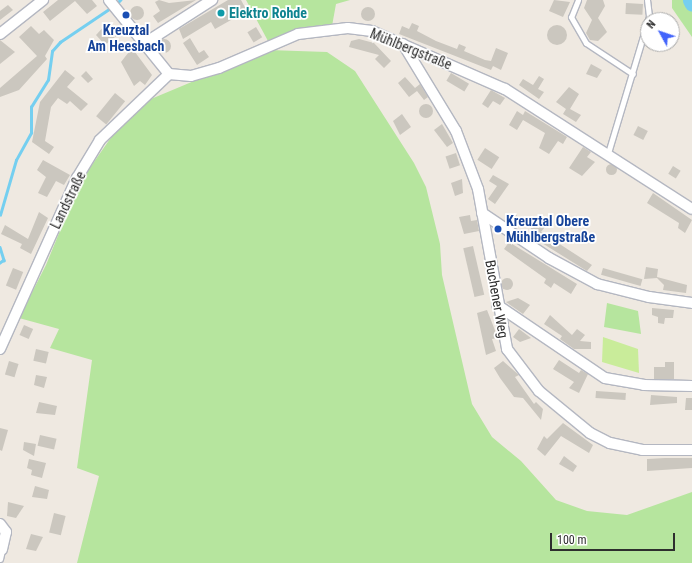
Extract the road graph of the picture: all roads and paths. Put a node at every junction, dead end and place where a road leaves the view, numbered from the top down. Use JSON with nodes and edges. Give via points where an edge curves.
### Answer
{"nodes":[{"id":1,"x":43,"y":0,"type":"edge"},
{"id":2,"x":109,"y":0,"type":"edge"},
{"id":3,"x":212,"y":0,"type":"edge"},
{"id":4,"x":578,"y":0,"type":"edge"},
{"id":5,"x":648,"y":0,"type":"edge"},
{"id":6,"x":0,"y":34,"type":"edge"},
{"id":7,"x":145,"y":43,"type":"junction"},
{"id":8,"x":403,"y":44,"type":"junction"},
{"id":9,"x":169,"y":74,"type":"junction"},
{"id":10,"x":634,"y":74,"type":"junction"},
{"id":11,"x":608,"y":153,"type":"junction"},
{"id":12,"x":692,"y":209,"type":"edge"},
{"id":13,"x":482,"y":213,"type":"junction"},
{"id":14,"x":692,"y":303,"type":"edge"},
{"id":15,"x":497,"y":305,"type":"junction"},
{"id":16,"x":0,"y":349,"type":"edge"},
{"id":17,"x":692,"y":386,"type":"edge"},
{"id":18,"x":692,"y":450,"type":"edge"},
{"id":19,"x":0,"y":524,"type":"edge"},
{"id":20,"x":1,"y":555,"type":"edge"}],
"edges":[{"from":1,"to":6,"type":"street"},
{"from":2,"to":7,"type":"street"},
{"from":3,"to":7,"type":"street"},
{"from":4,"to":10,"type":"lane","via":[[571,17],[586,43]]},
{"from":5,"to":10,"type":"lane","via":[[648,16]]},
{"from":7,"to":9,"type":"street"},
{"from":8,"to":9,"type":"street","name":"Mühlbergstraße","via":[[372,31],[348,28],[298,34],[219,68],[191,76]]},
{"from":8,"to":11,"type":"street","name":"Mühlbergstraße","via":[[505,88]]},
{"from":8,"to":13,"type":"street","name":"Buchener Weg","via":[[456,131],[478,189]]},
{"from":9,"to":16,"type":"street","name":"Landstraße","via":[[100,140],[77,178]]},
{"from":10,"to":11,"type":"lane"},
{"from":11,"to":12,"type":"street","name":"Mühlbergstraße"},
{"from":13,"to":14,"type":"street","via":[[549,258],[597,284],[649,298]]},
{"from":13,"to":15,"type":"street","name":"Buchener Weg"},
{"from":15,"to":17,"type":"street","via":[[605,378],[644,385]]},
{"from":15,"to":18,"type":"street","name":"Buchener Weg","via":[[507,350],[539,391],[568,416],[610,443],[642,450]]},
{"from":19,"to":20,"type":"street","via":[[6,532]]}]}
